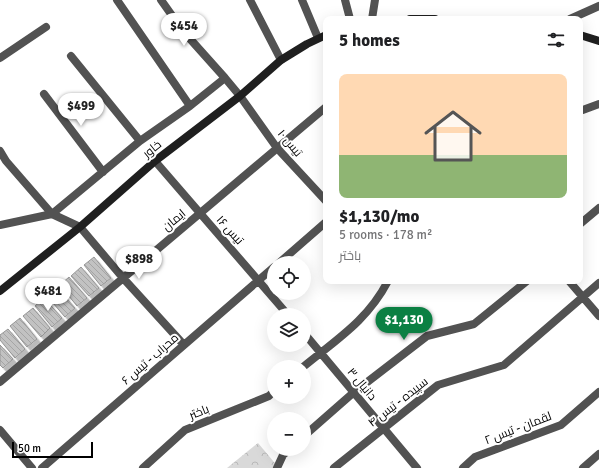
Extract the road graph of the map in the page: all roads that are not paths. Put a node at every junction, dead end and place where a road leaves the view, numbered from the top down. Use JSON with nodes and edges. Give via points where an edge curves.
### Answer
{"nodes":[{"id":1,"x":117,"y":0,"type":"edge"},
{"id":2,"x":161,"y":0,"type":"edge"},
{"id":3,"x":250,"y":0,"type":"edge"},
{"id":4,"x":302,"y":0,"type":"edge"},
{"id":5,"x":345,"y":0,"type":"edge"},
{"id":6,"x":375,"y":0,"type":"edge"},
{"id":7,"x":599,"y":6,"type":"edge"},
{"id":8,"x":349,"y":16,"type":"edge"},
{"id":9,"x":372,"y":16,"type":"edge"},
{"id":10,"x":577,"y":16,"type":"edge"},
{"id":11,"x":46,"y":27,"type":"dead end"},
{"id":12,"x":323,"y":36,"type":"edge"},
{"id":13,"x":583,"y":36,"type":"edge"},
{"id":14,"x":318,"y":38,"type":"junction"},
{"id":15,"x":599,"y":41,"type":"edge"},
{"id":16,"x":71,"y":56,"type":"dead end"},
{"id":17,"x":0,"y":58,"type":"edge"},
{"id":18,"x":281,"y":60,"type":"junction"},
{"id":19,"x":225,"y":78,"type":"junction"},
{"id":20,"x":44,"y":94,"type":"dead end"},
{"id":21,"x":240,"y":96,"type":"junction"},
{"id":22,"x":599,"y":104,"type":"edge"},
{"id":23,"x":190,"y":106,"type":"junction"},
{"id":24,"x":323,"y":110,"type":"edge"},
{"id":25,"x":583,"y":110,"type":"edge"},
{"id":26,"x":140,"y":141,"type":"junction"},
{"id":27,"x":278,"y":148,"type":"junction"},
{"id":28,"x":0,"y":151,"type":"edge"},
{"id":29,"x":154,"y":161,"type":"junction"},
{"id":30,"x":103,"y":172,"type":"junction"},
{"id":31,"x":323,"y":198,"type":"edge"},
{"id":32,"x":599,"y":208,"type":"edge"},
{"id":33,"x":52,"y":214,"type":"junction"},
{"id":34,"x":200,"y":214,"type":"junction"},
{"id":35,"x":583,"y":221,"type":"edge"},
{"id":36,"x":0,"y":225,"type":"edge"},
{"id":37,"x":323,"y":225,"type":"edge"},
{"id":38,"x":80,"y":227,"type":"junction"},
{"id":39,"x":287,"y":256,"type":"edge"},
{"id":40,"x":267,"y":273,"type":"edge"},
{"id":41,"x":123,"y":278,"type":"junction"},
{"id":42,"x":259,"y":280,"type":"junction"},
{"id":43,"x":599,"y":283,"type":"edge"},
{"id":44,"x":386,"y":284,"type":"edge"},
{"id":45,"x":523,"y":284,"type":"edge"},
{"id":46,"x":572,"y":284,"type":"edge"},
{"id":47,"x":0,"y":291,"type":"edge"},
{"id":48,"x":583,"y":297,"type":"junction"},
{"id":49,"x":282,"y":308,"type":"edge"},
{"id":50,"x":599,"y":316,"type":"edge"},
{"id":51,"x":311,"y":342,"type":"edge"},
{"id":52,"x":184,"y":345,"type":"junction"},
{"id":53,"x":320,"y":353,"type":"junction"},
{"id":54,"x":311,"y":360,"type":"edge"},
{"id":55,"x":0,"y":382,"type":"edge"},
{"id":56,"x":599,"y":392,"type":"edge"},
{"id":57,"x":354,"y":393,"type":"junction"},
{"id":58,"x":267,"y":397,"type":"edge"},
{"id":59,"x":384,"y":428,"type":"junction"},
{"id":60,"x":0,"y":430,"type":"edge"},
{"id":61,"x":311,"y":430,"type":"edge"},
{"id":62,"x":599,"y":454,"type":"edge"},
{"id":63,"x":283,"y":456,"type":"edge"},
{"id":64,"x":32,"y":468,"type":"edge"},
{"id":65,"x":42,"y":468,"type":"edge"},
{"id":66,"x":143,"y":468,"type":"edge"},
{"id":67,"x":277,"y":468,"type":"edge"},
{"id":68,"x":334,"y":468,"type":"edge"},
{"id":69,"x":417,"y":468,"type":"edge"},
{"id":70,"x":463,"y":468,"type":"edge"},
{"id":71,"x":583,"y":468,"type":"edge"}],
"edges":[{"from":1,"to":23,"type":"street"},
{"from":2,"to":19,"type":"street","name":"تیس ۱۰","via":[[183,31]]},
{"from":3,"to":18,"type":"street"},
{"from":4,"to":14,"type":"street"},
{"from":5,"to":8,"type":"street"},
{"from":6,"to":9,"type":"street"},
{"from":7,"to":10,"type":"street"},
{"from":11,"to":17,"type":"street"},
{"from":12,"to":14,"type":"street","name":"خاور"},
{"from":13,"to":15,"type":"street"},
{"from":14,"to":18,"type":"street","name":"خاور"},
{"from":16,"to":26,"type":"street"},
{"from":18,"to":21,"type":"street","name":"خاور"},
{"from":19,"to":21,"type":"street","name":"تیس ۱۰"},
{"from":19,"to":23,"type":"street"},
{"from":20,"to":30,"type":"street"},
{"from":21,"to":27,"type":"street","name":"تیس ۱۰"},
{"from":21,"to":29,"type":"street","name":"خاور"},
{"from":22,"to":25,"type":"street"},
{"from":23,"to":26,"type":"street"},
{"from":24,"to":27,"type":"street","name":"ایمان"},
{"from":26,"to":30,"type":"street"},
{"from":27,"to":31,"type":"street","name":"تیس ۱۰"},
{"from":27,"to":34,"type":"street","name":"ایمان"},
{"from":28,"to":33,"type":"street"},
{"from":29,"to":34,"type":"street","name":"تیس ۱۶"},
{"from":29,"to":38,"type":"street","name":"خاور"},
{"from":30,"to":33,"type":"street"},
{"from":32,"to":35,"type":"street"},
{"from":33,"to":36,"type":"street"},
{"from":33,"to":38,"type":"street"},
{"from":34,"to":41,"type":"street","name":"ایمان"},
{"from":34,"to":42,"type":"street","name":"تیس ۱۶"},
{"from":37,"to":39,"type":"street"},
{"from":38,"to":41,"type":"street"},
{"from":38,"to":47,"type":"street","name":"خاور"},
{"from":40,"to":42,"type":"street","name":"محراب - تیس ۶"},
{"from":41,"to":52,"type":"street"},
{"from":41,"to":55,"type":"street","name":"ایمان"},
{"from":42,"to":49,"type":"street","name":"تیس ۱۶"},
{"from":42,"to":52,"type":"street","name":"محراب - تیس ۶"},
{"from":43,"to":48,"type":"street","name":"سپیده - تیس ۴"},
{"from":44,"to":53,"type":"street","via":[[363,318]]},
{"from":45,"to":57,"type":"street","via":[[474,324],[427,336]]},
{"from":46,"to":48,"type":"street"},
{"from":48,"to":50,"type":"street"},
{"from":48,"to":59,"type":"street","name":"سپیده - تیس ۴","via":[[504,365],[438,385]]},
{"from":51,"to":53,"type":"street"},
{"from":52,"to":65,"type":"street","name":"محراب - تیس ۶"},
{"from":53,"to":54,"type":"street"},
{"from":53,"to":57,"type":"street","name":"دانیال ۳"},
{"from":56,"to":70,"type":"street","name":"لقمان - تیس ۲","via":[[561,424],[475,457]]},
{"from":57,"to":59,"type":"street","name":"دانیال ۳"},
{"from":57,"to":61,"type":"street"},
{"from":58,"to":66,"type":"street","name":"باختر","via":[[185,430]]},
{"from":59,"to":68,"type":"street","name":"سپیده - تیس ۴"},
{"from":59,"to":69,"type":"street","name":"دانیال ۳"},
{"from":60,"to":64,"type":"street"},
{"from":62,"to":71,"type":"street"},
{"from":63,"to":67,"type":"street"}]}
